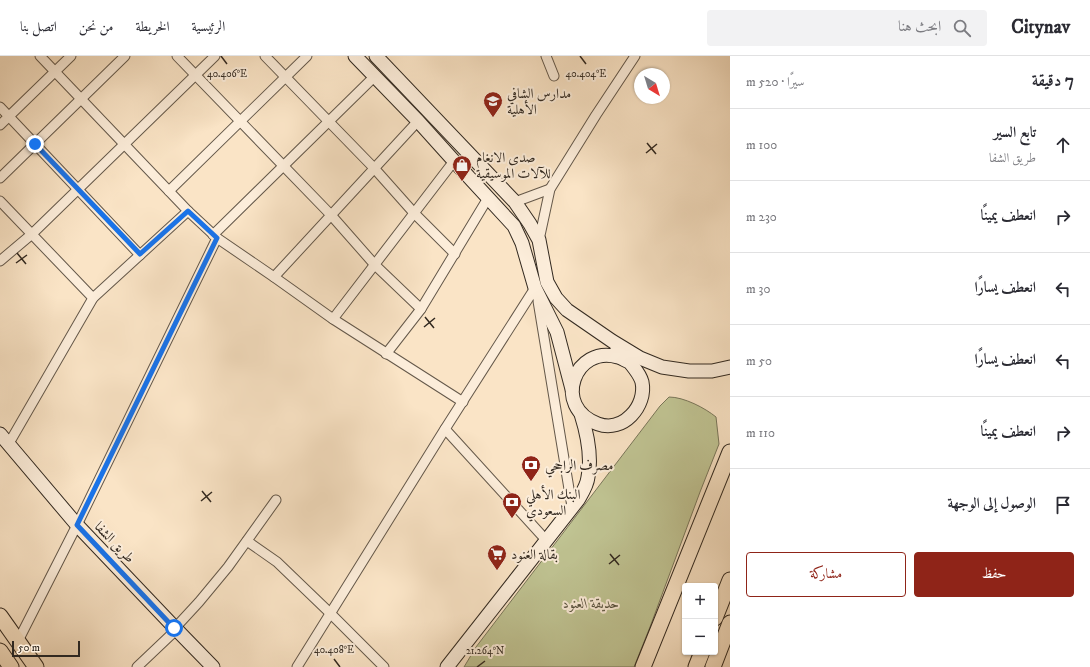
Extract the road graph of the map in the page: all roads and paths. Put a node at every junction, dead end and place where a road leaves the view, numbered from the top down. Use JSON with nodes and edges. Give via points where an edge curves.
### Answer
{"nodes":[{"id":1,"x":40,"y":56,"type":"edge"},
{"id":2,"x":71,"y":56,"type":"edge"},
{"id":3,"x":125,"y":56,"type":"edge"},
{"id":4,"x":177,"y":56,"type":"edge"},
{"id":5,"x":215,"y":56,"type":"edge"},
{"id":6,"x":265,"y":56,"type":"edge"},
{"id":7,"x":307,"y":56,"type":"edge"},
{"id":8,"x":355,"y":56,"type":"edge"},
{"id":9,"x":376,"y":56,"type":"edge"},
{"id":10,"x":546,"y":56,"type":"edge"},
{"id":11,"x":635,"y":56,"type":"edge"},
{"id":12,"x":55,"y":72,"type":"junction"},
{"id":13,"x":195,"y":75,"type":"junction"},
{"id":14,"x":375,"y":76,"type":"junction"},
{"id":15,"x":554,"y":76,"type":"dead end"},
{"id":16,"x":286,"y":77,"type":"junction"},
{"id":17,"x":81,"y":99,"type":"junction"},
{"id":18,"x":0,"y":107,"type":"edge"},
{"id":19,"x":9,"y":116,"type":"junction"},
{"id":20,"x":418,"y":120,"type":"junction"},
{"id":21,"x":240,"y":121,"type":"junction"},
{"id":22,"x":329,"y":122,"type":"junction"},
{"id":23,"x":0,"y":125,"type":"edge"},
{"id":24,"x":35,"y":144,"type":"junction"},
{"id":25,"x":124,"y":144,"type":"junction"},
{"id":26,"x":454,"y":161,"type":"junction"},
{"id":27,"x":283,"y":166,"type":"junction"},
{"id":28,"x":374,"y":168,"type":"junction"},
{"id":29,"x":0,"y":178,"type":"edge"},
{"id":30,"x":78,"y":189,"type":"junction"},
{"id":31,"x":550,"y":189,"type":"junction"},
{"id":32,"x":169,"y":191,"type":"junction"},
{"id":33,"x":488,"y":198,"type":"junction"},
{"id":34,"x":0,"y":201,"type":"edge"},
{"id":35,"x":515,"y":202,"type":"junction"},
{"id":36,"x":188,"y":211,"type":"junction"},
{"id":37,"x":414,"y":213,"type":"junction"},
{"id":38,"x":331,"y":215,"type":"junction"},
{"id":39,"x":32,"y":234,"type":"junction"},
{"id":40,"x":215,"y":237,"type":"junction"},
{"id":41,"x":539,"y":240,"type":"junction"},
{"id":42,"x":140,"y":254,"type":"junction"},
{"id":43,"x":454,"y":254,"type":"junction"},
{"id":44,"x":0,"y":261,"type":"edge"},
{"id":45,"x":375,"y":265,"type":"junction"},
{"id":46,"x":274,"y":277,"type":"junction"},
{"id":47,"x":535,"y":288,"type":"junction"},
{"id":48,"x":93,"y":298,"type":"junction"},
{"id":49,"x":421,"y":309,"type":"junction"},
{"id":50,"x":333,"y":319,"type":"junction"},
{"id":51,"x":386,"y":354,"type":"junction"},
{"id":52,"x":628,"y":358,"type":"junction"},
{"id":53,"x":730,"y":367,"type":"edge"},
{"id":54,"x":572,"y":389,"type":"junction"},
{"id":55,"x":463,"y":402,"type":"junction"},
{"id":56,"x":581,"y":414,"type":"junction"},
{"id":57,"x":445,"y":429,"type":"junction"},
{"id":58,"x":4,"y":439,"type":"edge"},
{"id":59,"x":730,"y":454,"type":"edge"},
{"id":60,"x":276,"y":500,"type":"dead end"},
{"id":61,"x":572,"y":507,"type":"junction"},
{"id":62,"x":77,"y":525,"type":"junction"},
{"id":63,"x":546,"y":540,"type":"junction"},
{"id":64,"x":247,"y":541,"type":"junction"},
{"id":65,"x":730,"y":580,"type":"edge"},
{"id":66,"x":718,"y":610,"type":"edge"},
{"id":67,"x":330,"y":612,"type":"junction"},
{"id":68,"x":0,"y":616,"type":"edge"},
{"id":69,"x":730,"y":623,"type":"edge"},
{"id":70,"x":175,"y":629,"type":"junction"},
{"id":71,"x":18,"y":641,"type":"junction"},
{"id":72,"x":0,"y":651,"type":"edge"},
{"id":73,"x":701,"y":655,"type":"edge"},
{"id":74,"x":716,"y":663,"type":"edge"},
{"id":75,"x":11,"y":667,"type":"edge"},
{"id":76,"x":36,"y":667,"type":"edge"},
{"id":77,"x":137,"y":667,"type":"edge"},
{"id":78,"x":213,"y":667,"type":"edge"},
{"id":79,"x":297,"y":667,"type":"edge"},
{"id":80,"x":384,"y":667,"type":"edge"},
{"id":81,"x":447,"y":667,"type":"edge"},
{"id":82,"x":643,"y":667,"type":"edge"},
{"id":83,"x":696,"y":667,"type":"edge"}],
"edges":[{"from":1,"to":12,"type":"street"},
{"from":2,"to":12,"type":"street"},
{"from":3,"to":17,"type":"street"},
{"from":4,"to":13,"type":"street"},
{"from":5,"to":13,"type":"street"},
{"from":6,"to":16,"type":"street"},
{"from":7,"to":16,"type":"street"},
{"from":8,"to":14,"type":"street"},
{"from":9,"to":35,"type":"street"},
{"from":10,"to":15,"type":"street"},
{"from":11,"to":31,"type":"street"},
{"from":12,"to":17,"type":"street"},
{"from":12,"to":19,"type":"street"},
{"from":13,"to":21,"type":"street"},
{"from":13,"to":25,"type":"street"},
{"from":14,"to":20,"type":"street"},
{"from":14,"to":22,"type":"street"},
{"from":16,"to":21,"type":"street"},
{"from":16,"to":22,"type":"street"},
{"from":17,"to":24,"type":"street"},
{"from":17,"to":25,"type":"street"},
{"from":18,"to":19,"type":"street"},
{"from":19,"to":23,"type":"street"},
{"from":19,"to":24,"type":"street"},
{"from":20,"to":26,"type":"street"},
{"from":20,"to":28,"type":"street"},
{"from":21,"to":27,"type":"street"},
{"from":21,"to":32,"type":"street"},
{"from":22,"to":27,"type":"street"},
{"from":22,"to":28,"type":"street"},
{"from":24,"to":29,"type":"street"},
{"from":24,"to":30,"type":"street"},
{"from":25,"to":30,"type":"street"},
{"from":25,"to":32,"type":"street"},
{"from":26,"to":33,"type":"street"},
{"from":26,"to":37,"type":"street"},
{"from":27,"to":38,"type":"street"},
{"from":27,"to":40,"type":"street"},
{"from":28,"to":37,"type":"street"},
{"from":28,"to":38,"type":"street"},
{"from":30,"to":39,"type":"street"},
{"from":30,"to":42,"type":"street"},
{"from":31,"to":35,"type":"street"},
{"from":31,"to":41,"type":"street"},
{"from":32,"to":36,"type":"street"},
{"from":33,"to":43,"type":"street"},
{"from":33,"to":47,"type":"street","via":[[514,226],[522,243]]},
{"from":34,"to":39,"type":"street"},
{"from":35,"to":41,"type":"street"},
{"from":36,"to":40,"type":"street"},
{"from":36,"to":42,"type":"street"},
{"from":37,"to":43,"type":"street"},
{"from":37,"to":45,"type":"street"},
{"from":38,"to":45,"type":"street"},
{"from":38,"to":46,"type":"street"},
{"from":39,"to":44,"type":"street"},
{"from":39,"to":48,"type":"street"},
{"from":40,"to":46,"type":"street"},
{"from":40,"to":62,"type":"street"},
{"from":41,"to":52,"type":"street","via":[[547,282],[556,298],[567,310],[612,341]]},
{"from":42,"to":48,"type":"street"},
{"from":43,"to":49,"type":"street"},
{"from":45,"to":49,"type":"street"},
{"from":45,"to":50,"type":"street"},
{"from":46,"to":50,"type":"street"},
{"from":47,"to":54,"type":"street","via":[[557,332]]},
{"from":47,"to":55,"type":"street"},
{"from":47,"to":61,"type":"street"},
{"from":48,"to":58,"type":"street"},
{"from":49,"to":51,"type":"street"},
{"from":50,"to":51,"type":"street"},
{"from":51,"to":55,"type":"street"},
{"from":52,"to":53,"type":"street","via":[[689,371],[712,371]]},
{"from":52,"to":54,"type":"street","via":[[607,355],[596,357],[578,371]]},
{"from":52,"to":56,"type":"street","via":[[642,382],[640,405],[633,414],[624,422],[601,425]]},
{"from":54,"to":56,"type":"street","via":[[575,404]]},
{"from":55,"to":57,"type":"street"},
{"from":56,"to":61,"type":"street","via":[[587,434],[588,477],[585,489]]},
{"from":57,"to":63,"type":"street"},
{"from":57,"to":67,"type":"street"},
{"from":58,"to":62,"type":"street","name":"طريق الشفا"},
{"from":59,"to":82,"type":"main road"},
{"from":60,"to":64,"type":"street"},
{"from":61,"to":63,"type":"street"},
{"from":62,"to":70,"type":"street","name":"طريق الشفا"},
{"from":62,"to":71,"type":"street"},
{"from":63,"to":81,"type":"street"},
{"from":64,"to":67,"type":"street","via":[[277,562]]},
{"from":64,"to":70,"type":"street"},
{"from":65,"to":66,"type":"main road"},
{"from":67,"to":79,"type":"street"},
{"from":67,"to":80,"type":"street"},
{"from":68,"to":71,"type":"main road"},
{"from":69,"to":74,"type":"main road"},
{"from":70,"to":77,"type":"street"},
{"from":70,"to":78,"type":"street","name":"طريق الشفا"},
{"from":71,"to":76,"type":"main road"},
{"from":72,"to":75,"type":"main road"},
{"from":73,"to":83,"type":"main road"}]}
